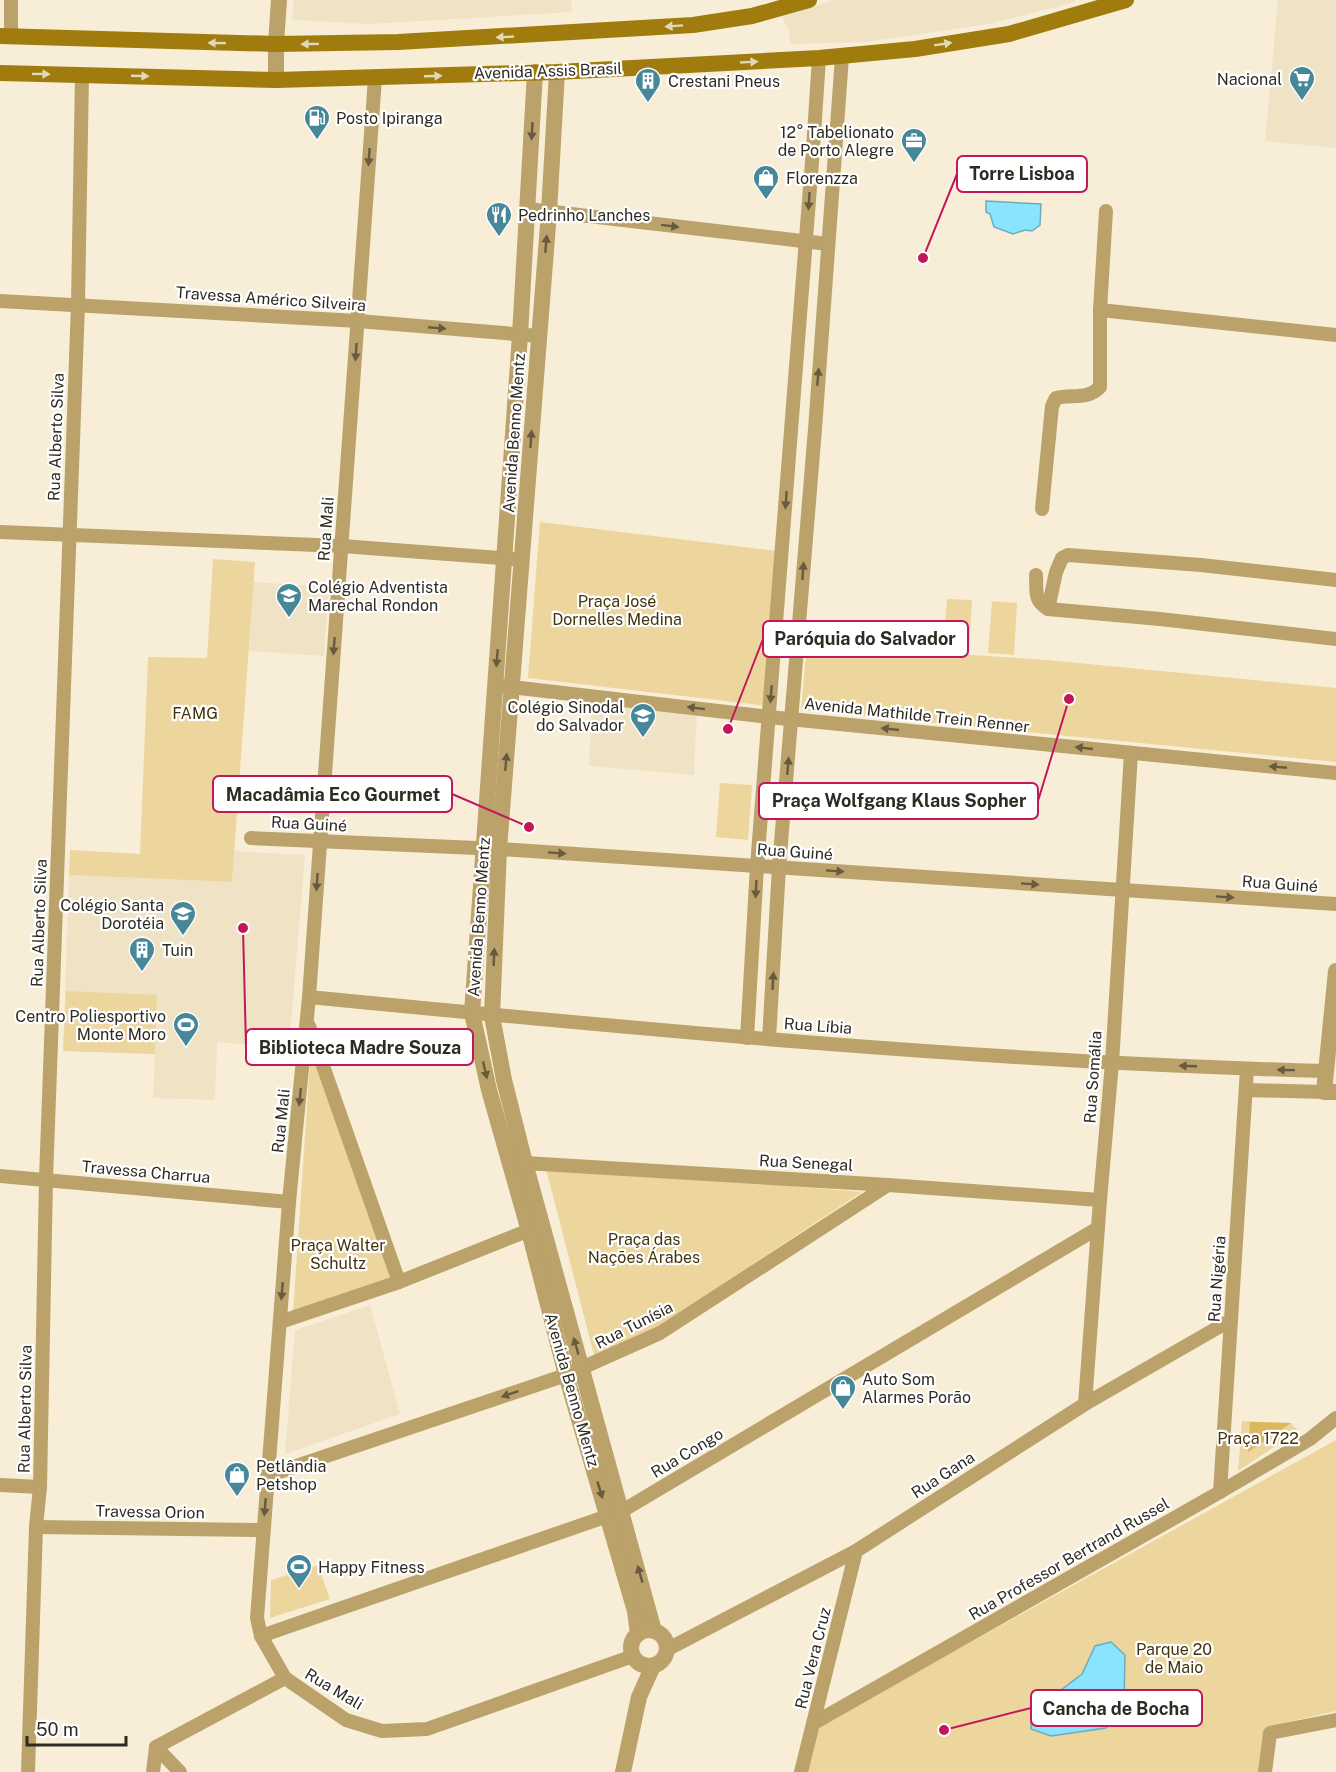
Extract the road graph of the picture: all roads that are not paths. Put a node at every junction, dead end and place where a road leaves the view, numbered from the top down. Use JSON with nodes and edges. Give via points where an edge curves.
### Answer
{"nodes":[{"id":1,"x":11,"y":0,"type":"edge"},
{"id":2,"x":279,"y":0,"type":"edge"},
{"id":3,"x":808,"y":0,"type":"edge"},
{"id":4,"x":1126,"y":0,"type":"edge"},
{"id":5,"x":791,"y":3,"type":"edge"},
{"id":6,"x":5,"y":36,"type":"edge"},
{"id":7,"x":276,"y":44,"type":"junction"},
{"id":8,"x":843,"y":57,"type":"junction"},
{"id":9,"x":819,"y":58,"type":"junction"},
{"id":10,"x":536,"y":72,"type":"junction"},
{"id":11,"x":557,"y":72,"type":"junction"},
{"id":12,"x":0,"y":73,"type":"edge"},
{"id":13,"x":82,"y":75,"type":"junction"},
{"id":14,"x":375,"y":78,"type":"junction"},
{"id":15,"x":276,"y":80,"type":"junction"},
{"id":16,"x":813,"y":149,"type":"junction"},
{"id":17,"x":835,"y":150,"type":"junction"},
{"id":18,"x":528,"y":209,"type":"junction"},
{"id":19,"x":1107,"y":211,"type":"dead end"},
{"id":20,"x":549,"y":212,"type":"junction"},
{"id":21,"x":806,"y":242,"type":"junction"},
{"id":22,"x":828,"y":244,"type":"junction"},
{"id":23,"x":0,"y":301,"type":"edge"},
{"id":24,"x":78,"y":304,"type":"junction"},
{"id":25,"x":1100,"y":310,"type":"junction"},
{"id":26,"x":358,"y":321,"type":"junction"},
{"id":27,"x":520,"y":335,"type":"junction"},
{"id":28,"x":1336,"y":335,"type":"edge"},
{"id":29,"x":539,"y":336,"type":"junction"},
{"id":30,"x":788,"y":477,"type":"junction"},
{"id":31,"x":810,"y":479,"type":"junction"},
{"id":32,"x":511,"y":480,"type":"junction"},
{"id":33,"x":528,"y":480,"type":"junction"},
{"id":34,"x":1042,"y":509,"type":"dead end"},
{"id":35,"x":0,"y":532,"type":"edge"},
{"id":36,"x":69,"y":535,"type":"junction"},
{"id":37,"x":342,"y":546,"type":"junction"},
{"id":38,"x":513,"y":559,"type":"junction"},
{"id":39,"x":1036,"y":575,"type":"dead end"},
{"id":40,"x":1336,"y":580,"type":"edge"},
{"id":41,"x":1048,"y":609,"type":"junction"},
{"id":42,"x":1336,"y":639,"type":"edge"},
{"id":43,"x":504,"y":686,"type":"junction"},
{"id":44,"x":769,"y":717,"type":"junction"},
{"id":45,"x":791,"y":719,"type":"junction"},
{"id":46,"x":1131,"y":753,"type":"junction"},
{"id":47,"x":1336,"y":773,"type":"edge"},
{"id":48,"x":251,"y":838,"type":"dead end"},
{"id":49,"x":320,"y":842,"type":"junction"},
{"id":50,"x":491,"y":848,"type":"junction"},
{"id":51,"x":757,"y":866,"type":"junction"},
{"id":52,"x":779,"y":867,"type":"junction"},
{"id":53,"x":1121,"y":890,"type":"junction"},
{"id":54,"x":1336,"y":904,"type":"edge"},
{"id":55,"x":1336,"y":971,"type":"edge"},
{"id":56,"x":309,"y":997,"type":"junction"},
{"id":57,"x":472,"y":1013,"type":"junction"},
{"id":58,"x":492,"y":1016,"type":"junction"},
{"id":59,"x":307,"y":1021,"type":"junction"},
{"id":60,"x":747,"y":1038,"type":"junction"},
{"id":61,"x":769,"y":1039,"type":"junction"},
{"id":62,"x":1112,"y":1064,"type":"junction"},
{"id":63,"x":1247,"y":1069,"type":"junction"},
{"id":64,"x":1325,"y":1071,"type":"junction"},
{"id":65,"x":1246,"y":1090,"type":"junction"},
{"id":66,"x":1330,"y":1092,"type":"edge"},
{"id":67,"x":518,"y":1165,"type":"junction"},
{"id":68,"x":0,"y":1176,"type":"edge"},
{"id":69,"x":46,"y":1179,"type":"junction"},
{"id":70,"x":888,"y":1185,"type":"junction"},
{"id":71,"x":1100,"y":1200,"type":"junction"},
{"id":72,"x":289,"y":1202,"type":"junction"},
{"id":73,"x":535,"y":1228,"type":"junction"},
{"id":74,"x":1098,"y":1228,"type":"junction"},
{"id":75,"x":399,"y":1282,"type":"junction"},
{"id":76,"x":1231,"y":1320,"type":"junction"},
{"id":77,"x":279,"y":1322,"type":"junction"},
{"id":78,"x":583,"y":1369,"type":"junction"},
{"id":79,"x":566,"y":1376,"type":"junction"},
{"id":80,"x":1085,"y":1404,"type":"junction"},
{"id":81,"x":1336,"y":1418,"type":"edge"},
{"id":82,"x":267,"y":1476,"type":"junction"},
{"id":83,"x":0,"y":1485,"type":"edge"},
{"id":84,"x":40,"y":1487,"type":"junction"},
{"id":85,"x":1220,"y":1492,"type":"junction"},
{"id":86,"x":615,"y":1513,"type":"junction"},
{"id":87,"x":36,"y":1527,"type":"junction"},
{"id":88,"x":263,"y":1530,"type":"junction"},
{"id":89,"x":856,"y":1551,"type":"junction"},
{"id":90,"x":654,"y":1631,"type":"junction"},
{"id":91,"x":638,"y":1634,"type":"junction"},
{"id":92,"x":261,"y":1636,"type":"junction"},
{"id":93,"x":668,"y":1649,"type":"junction"},
{"id":94,"x":635,"y":1658,"type":"junction"},
{"id":95,"x":653,"y":1666,"type":"junction"},
{"id":96,"x":285,"y":1678,"type":"junction"},
{"id":97,"x":639,"y":1697,"type":"junction"},
{"id":98,"x":1336,"y":1720,"type":"edge"},
{"id":99,"x":814,"y":1723,"type":"junction"},
{"id":100,"x":156,"y":1747,"type":"junction"},
{"id":101,"x":28,"y":1772,"type":"edge"},
{"id":102,"x":153,"y":1772,"type":"edge"},
{"id":103,"x":180,"y":1772,"type":"edge"},
{"id":104,"x":623,"y":1772,"type":"edge"},
{"id":105,"x":801,"y":1772,"type":"edge"},
{"id":106,"x":1265,"y":1772,"type":"edge"}],
"edges":[{"from":1,"to":6,"type":"street"},
{"from":2,"to":7,"type":"street"},
{"from":3,"to":5,"type":"main road"},
{"from":8,"to":4,"type":"main road","name":"Avenida Assis Brasil","one_way":true,"via":[[1009,34]]},
{"from":5,"to":7,"type":"main road","one_way":true,"via":[[752,16],[681,26],[398,42]]},
{"from":7,"to":6,"type":"main road","one_way":true},
{"from":7,"to":15,"type":"street"},
{"from":8,"to":9,"type":"main road","name":"Avenida Assis Brasil"},
{"from":8,"to":17,"type":"street"},
{"from":11,"to":9,"type":"main road","name":"Avenida Assis Brasil","one_way":true},
{"from":9,"to":16,"type":"street"},
{"from":10,"to":11,"type":"main road","name":"Avenida Assis Brasil"},
{"from":14,"to":10,"type":"main road","name":"Avenida Assis Brasil","one_way":true},
{"from":10,"to":18,"type":"street","name":"Avenida Benno Mentz","one_way":true},
{"from":11,"to":20,"type":"street","name":"Avenida Benno Mentz"},
{"from":12,"to":13,"type":"main road","name":"Avenida Assis Brasil","one_way":true},
{"from":13,"to":15,"type":"main road","name":"Avenida Assis Brasil","one_way":true},
{"from":13,"to":24,"type":"street","name":"Rua Alberto Silva"},
{"from":14,"to":15,"type":"main road","name":"Avenida Assis Brasil"},
{"from":14,"to":26,"type":"street","name":"Rua Mali","one_way":true},
{"from":16,"to":17,"type":"street"},
{"from":16,"to":21,"type":"street","one_way":true},
{"from":17,"to":22,"type":"street"},
{"from":18,"to":20,"type":"street"},
{"from":18,"to":27,"type":"street","name":"Avenida Benno Mentz"},
{"from":19,"to":25,"type":"street"},
{"from":20,"to":21,"type":"street","one_way":true},
{"from":29,"to":20,"type":"street","name":"Avenida Benno Mentz","one_way":true},
{"from":21,"to":22,"type":"street"},
{"from":21,"to":30,"type":"street"},
{"from":31,"to":22,"type":"street","one_way":true},
{"from":23,"to":24,"type":"street","name":"Travessa Américo Silveira"},
{"from":24,"to":26,"type":"street","name":"Travessa Américo Silveira"},
{"from":24,"to":36,"type":"street","name":"Rua Alberto Silva"},
{"from":25,"to":28,"type":"street"},
{"from":25,"to":34,"type":"street","via":[[1100,387],[1086,396],[1056,398],[1052,406]]},
{"from":26,"to":27,"type":"street","name":"Travessa Américo Silveira","one_way":true},
{"from":26,"to":37,"type":"street","name":"Rua Mali","one_way":true},
{"from":27,"to":29,"type":"street","name":"Travessa Américo Silveira"},
{"from":27,"to":32,"type":"street","name":"Avenida Benno Mentz"},
{"from":33,"to":29,"type":"street","name":"Avenida Benno Mentz","one_way":true},
{"from":30,"to":31,"type":"street"},
{"from":30,"to":44,"type":"street","one_way":true},
{"from":45,"to":31,"type":"street","one_way":true},
{"from":32,"to":33,"type":"street"},
{"from":32,"to":38,"type":"street","name":"Avenida Benno Mentz"},
{"from":33,"to":38,"type":"street","name":"Avenida Benno Mentz"},
{"from":35,"to":36,"type":"street"},
{"from":36,"to":37,"type":"street"},
{"from":36,"to":69,"type":"street","name":"Rua Alberto Silva"},
{"from":37,"to":38,"type":"street"},
{"from":37,"to":49,"type":"street","name":"Rua Mali","one_way":true},
{"from":38,"to":43,"type":"street","name":"Avenida Benno Mentz"},
{"from":39,"to":41,"type":"street","via":[[1037,597]]},
{"from":40,"to":41,"type":"street","via":[[1068,555],[1062,558],[1056,572]]},
{"from":41,"to":42,"type":"street"},
{"from":44,"to":43,"type":"street","name":"Avenida Mathilde Trein Renner","one_way":true},
{"from":43,"to":50,"type":"street","name":"Avenida Benno Mentz"},
{"from":44,"to":45,"type":"street","name":"Avenida Mathilde Trein Renner"},
{"from":44,"to":51,"type":"street"},
{"from":46,"to":45,"type":"street","name":"Avenida Mathilde Trein Renner","one_way":true},
{"from":52,"to":45,"type":"street","one_way":true},
{"from":47,"to":46,"type":"street","name":"Avenida Mathilde Trein Renner","one_way":true},
{"from":46,"to":53,"type":"street","name":"Rua Somália"},
{"from":48,"to":49,"type":"street","name":"Rua Guiné"},
{"from":49,"to":50,"type":"street","name":"Rua Guiné"},
{"from":49,"to":56,"type":"street","name":"Rua Mali","one_way":true},
{"from":50,"to":51,"type":"street","name":"Rua Guiné","one_way":true},
{"from":50,"to":57,"type":"street","name":"Avenida Benno Mentz"},
{"from":58,"to":50,"type":"street","name":"Avenida Benno Mentz","one_way":true},
{"from":51,"to":52,"type":"street","name":"Rua Guiné"},
{"from":51,"to":60,"type":"street","one_way":true},
{"from":52,"to":53,"type":"street","name":"Rua Guiné","one_way":true},
{"from":61,"to":52,"type":"street","one_way":true},
{"from":53,"to":54,"type":"street","name":"Rua Guiné","one_way":true},
{"from":53,"to":62,"type":"street","name":"Rua Somália"},
{"from":55,"to":64,"type":"street"},
{"from":56,"to":57,"type":"street","name":"Rua Líbia"},
{"from":56,"to":59,"type":"street","name":"Rua Mali"},
{"from":57,"to":58,"type":"street","name":"Rua Líbia"},
{"from":57,"to":67,"type":"street","name":"Avenida Benno Mentz","one_way":true,"via":[[489,1090]]},
{"from":58,"to":60,"type":"street","name":"Rua Líbia"},
{"from":58,"to":67,"type":"street","name":"Avenida Benno Mentz"},
{"from":59,"to":72,"type":"street","name":"Rua Mali","one_way":true},
{"from":59,"to":75,"type":"street"},
{"from":60,"to":61,"type":"street","name":"Rua Líbia"},
{"from":61,"to":62,"type":"street","name":"Rua Líbia"},
{"from":63,"to":62,"type":"street","name":"Rua Líbia","one_way":true},
{"from":62,"to":71,"type":"street","name":"Rua Somália"},
{"from":64,"to":63,"type":"street","name":"Rua Líbia","one_way":true},
{"from":63,"to":65,"type":"street","name":"Rua Nigéria"},
{"from":64,"to":66,"type":"street"},
{"from":65,"to":66,"type":"street"},
{"from":65,"to":76,"type":"street","name":"Rua Nigéria"},
{"from":67,"to":70,"type":"street","name":"Rua Senegal"},
{"from":67,"to":73,"type":"street","name":"Avenida Benno Mentz"},
{"from":68,"to":69,"type":"street","name":"Travessa Charrua"},
{"from":69,"to":72,"type":"street","name":"Travessa Charrua"},
{"from":69,"to":84,"type":"street","name":"Rua Alberto Silva"},
{"from":70,"to":71,"type":"street","name":"Rua Senegal"},
{"from":70,"to":78,"type":"street","name":"Rua Tunísia","via":[[660,1333]]},
{"from":71,"to":74,"type":"street","name":"Rua Somália"},
{"from":72,"to":77,"type":"street","name":"Rua Mali","one_way":true},
{"from":73,"to":75,"type":"street"},
{"from":78,"to":73,"type":"street","name":"Avenida Benno Mentz","one_way":true},
{"from":73,"to":79,"type":"street","name":"Avenida Benno Mentz"},
{"from":74,"to":80,"type":"street","name":"Rua Somália"},
{"from":74,"to":86,"type":"street","name":"Rua Congo"},
{"from":75,"to":77,"type":"street"},
{"from":76,"to":80,"type":"street","name":"Rua Gana"},
{"from":76,"to":85,"type":"street","name":"Rua Nigéria"},
{"from":77,"to":82,"type":"street","name":"Rua Mali"},
{"from":78,"to":79,"type":"street","name":"Rua Tunísia"},
{"from":78,"to":86,"type":"street","name":"Avenida Benno Mentz"},
{"from":79,"to":82,"type":"street","name":"Rua Tunísia","one_way":true},
{"from":79,"to":86,"type":"street","name":"Avenida Benno Mentz","one_way":true},
{"from":80,"to":89,"type":"street","name":"Rua Gana"},
{"from":81,"to":85,"type":"street","name":"Rua Professor Bertrand Russel","via":[[1310,1439]]},
{"from":82,"to":88,"type":"street","name":"Rua Mali","one_way":true},
{"from":83,"to":84,"type":"street"},
{"from":84,"to":87,"type":"street","name":"Rua Alberto Silva"},
{"from":85,"to":99,"type":"street","name":"Rua Professor Bertrand Russel"},
{"from":90,"to":86,"type":"street","name":"Avenida Benno Mentz","one_way":true},
{"from":86,"to":91,"type":"street","name":"Avenida Benno Mentz"},
{"from":86,"to":92,"type":"street","name":"Rua Congo"},
{"from":87,"to":88,"type":"street","name":"Travessa Orion"},
{"from":87,"to":101,"type":"street","name":"Rua Alberto Silva"},
{"from":88,"to":92,"type":"street","name":"Rua Mali","via":[[257,1618]]},
{"from":89,"to":93,"type":"street","name":"Rua Gana"},
{"from":89,"to":99,"type":"street","name":"Rua Vera Cruz"},
{"from":90,"to":91,"type":"street"},
{"from":90,"to":93,"type":"street","via":[[664,1638]]},
{"from":91,"to":94,"type":"street","via":[[631,1644]]},
{"from":92,"to":96,"type":"street","name":"Rua Mali"},
{"from":93,"to":95,"type":"street","via":[[663,1660]]},
{"from":94,"to":95,"type":"street"},
{"from":94,"to":96,"type":"street","name":"Rua Mali","via":[[427,1729],[382,1731],[346,1720]]},
{"from":94,"to":97,"type":"street"},
{"from":95,"to":97,"type":"street"},
{"from":96,"to":100,"type":"street"},
{"from":97,"to":104,"type":"street"},
{"from":98,"to":106,"type":"street","via":[[1269,1733]]},
{"from":99,"to":105,"type":"street","name":"Rua Vera Cruz"},
{"from":100,"to":102,"type":"street"},
{"from":100,"to":103,"type":"street"}]}
